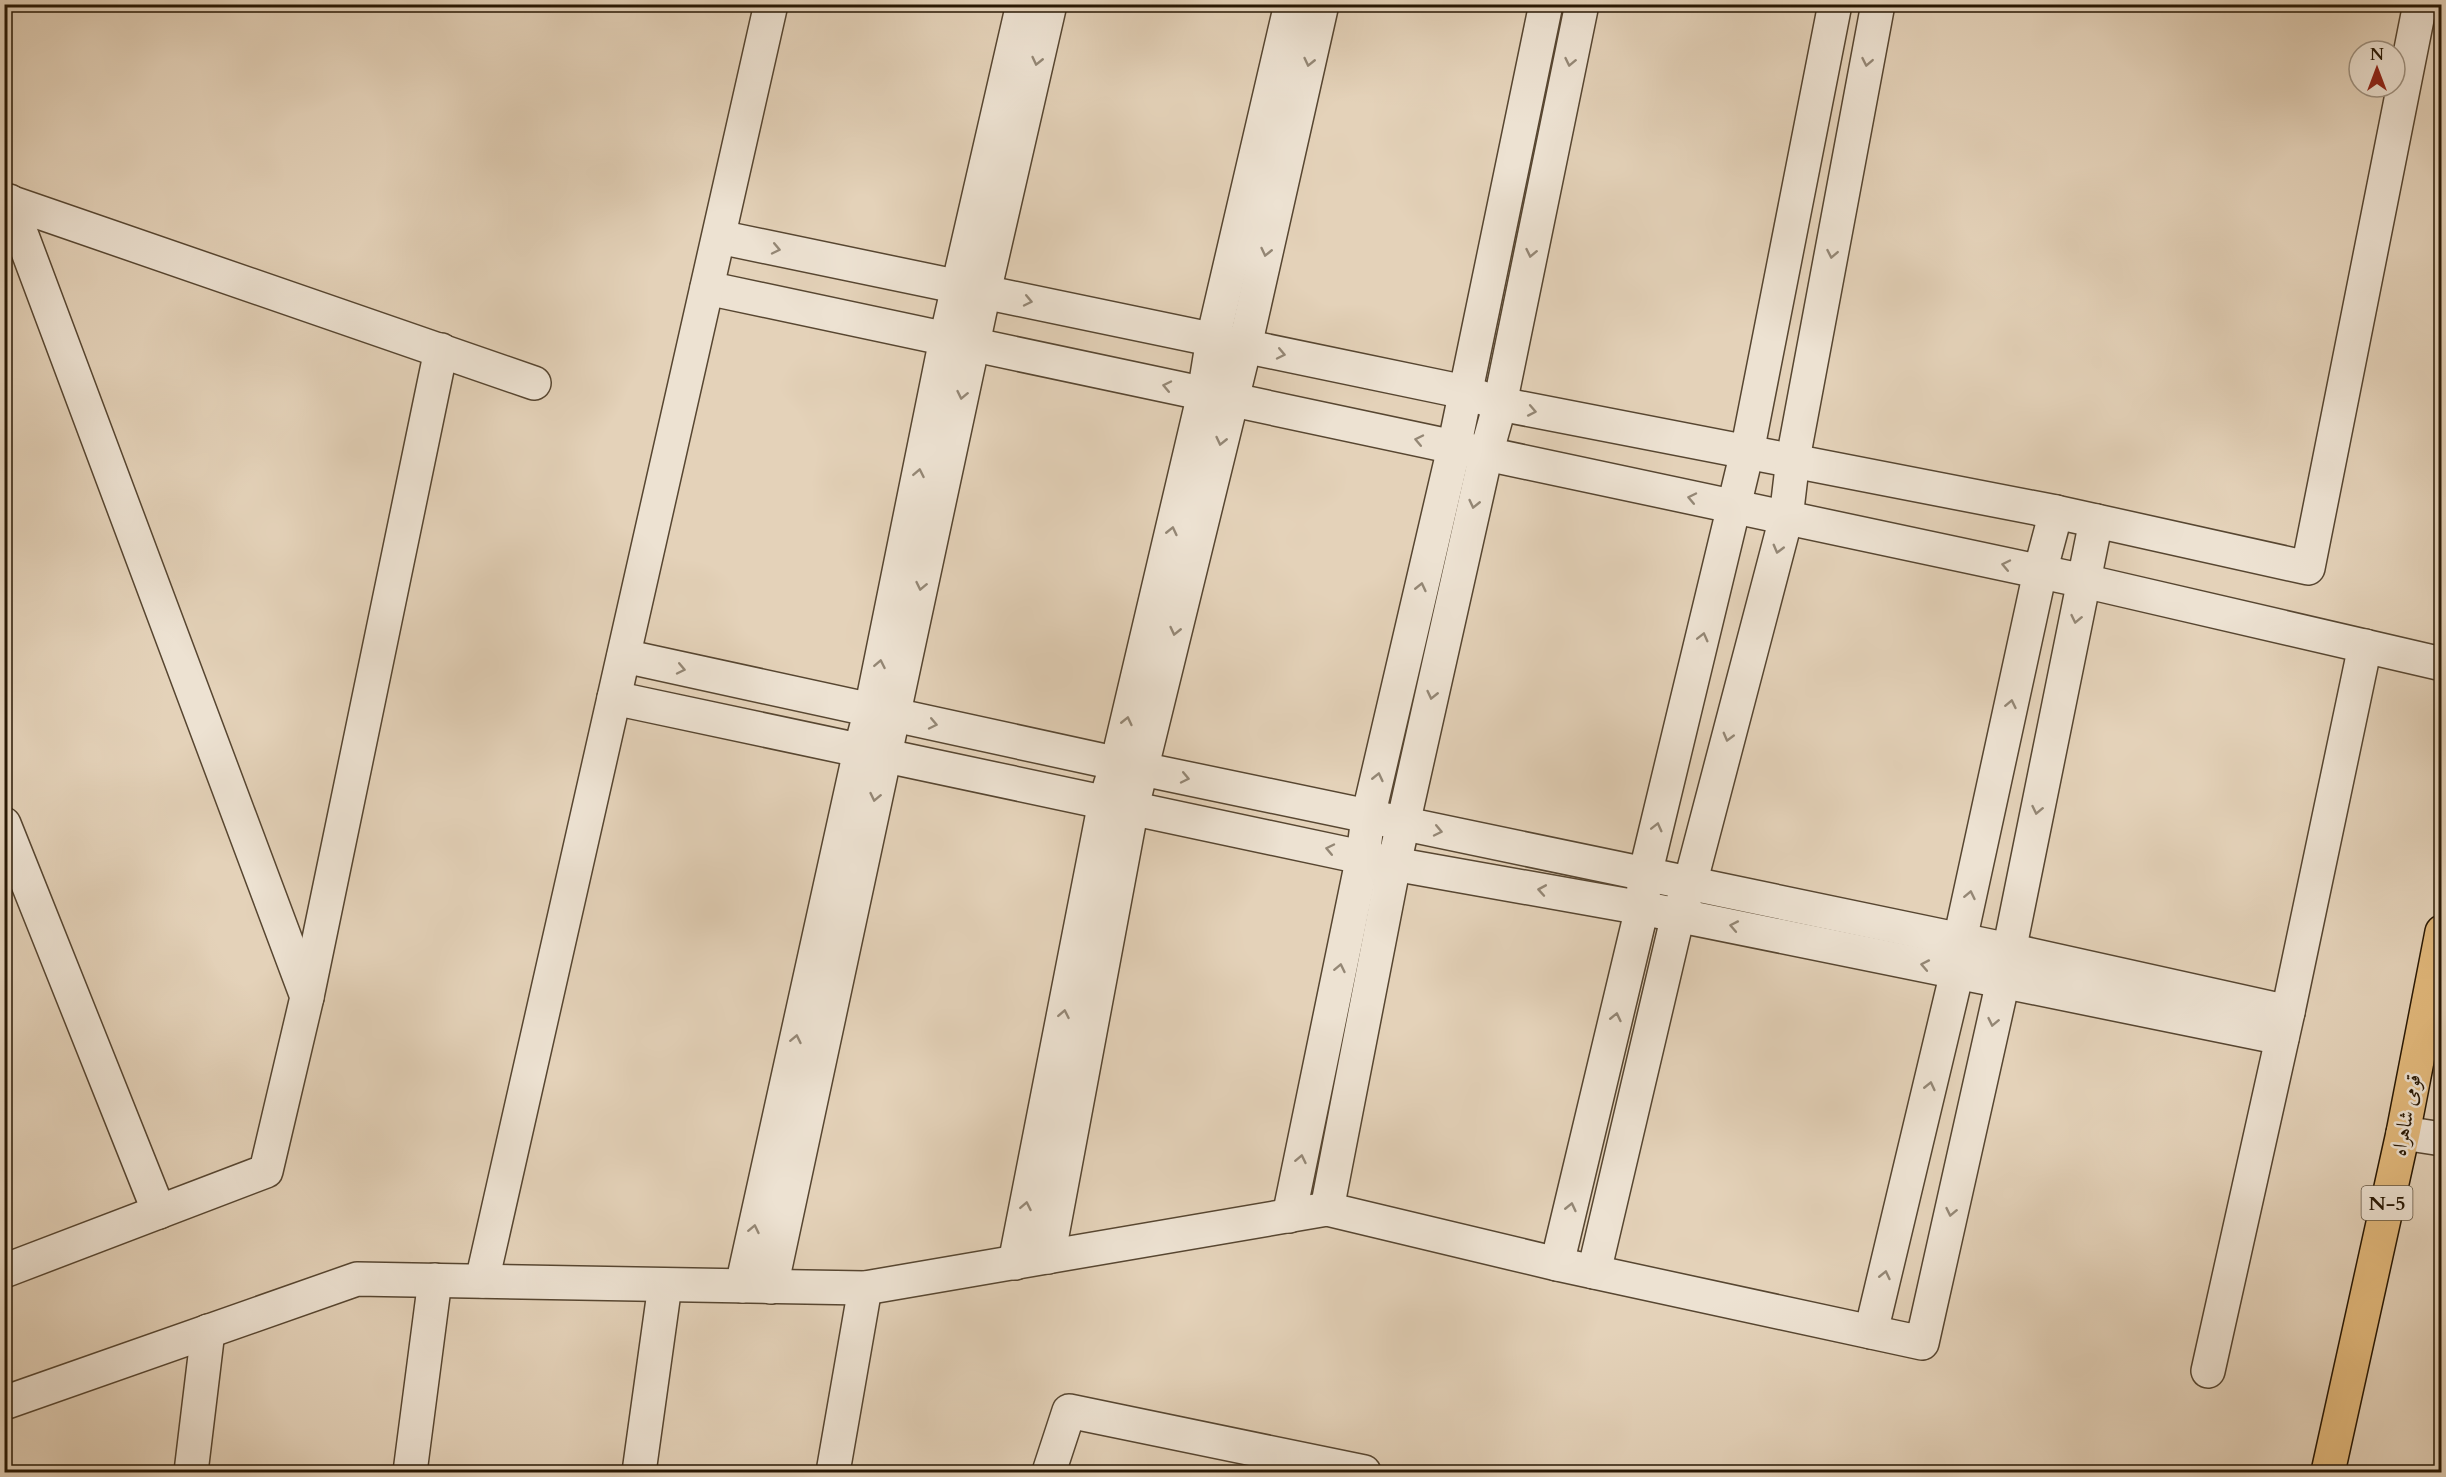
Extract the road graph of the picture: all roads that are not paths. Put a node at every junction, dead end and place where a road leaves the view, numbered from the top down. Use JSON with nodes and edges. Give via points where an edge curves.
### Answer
{"nodes":[{"id":1,"x":771,"y":4,"type":"edge"},
{"id":2,"x":1023,"y":4,"type":"edge"},
{"id":3,"x":1050,"y":4,"type":"edge"},
{"id":4,"x":1291,"y":4,"type":"edge"},
{"id":5,"x":1322,"y":4,"type":"edge"},
{"id":6,"x":1546,"y":4,"type":"edge"},
{"id":7,"x":1582,"y":4,"type":"edge"},
{"id":8,"x":1835,"y":4,"type":"edge"},
{"id":9,"x":1878,"y":4,"type":"edge"},
{"id":10,"x":2420,"y":4,"type":"edge"},
{"id":11,"x":7,"y":201,"type":"edge"},
{"id":12,"x":719,"y":237,"type":"junction"},
{"id":13,"x":707,"y":288,"type":"junction"},
{"id":14,"x":972,"y":289,"type":"junction"},
{"id":15,"x":1213,"y":339,"type":"junction"},
{"id":16,"x":960,"y":342,"type":"junction"},
{"id":17,"x":1245,"y":346,"type":"junction"},
{"id":18,"x":441,"y":350,"type":"junction"},
{"id":19,"x":534,"y":383,"type":"dead end"},
{"id":20,"x":1465,"y":392,"type":"junction"},
{"id":21,"x":1217,"y":397,"type":"junction"},
{"id":22,"x":1500,"y":404,"type":"junction"},
{"id":23,"x":1454,"y":447,"type":"junction"},
{"id":24,"x":1747,"y":452,"type":"junction"},
{"id":25,"x":1486,"y":454,"type":"junction"},
{"id":26,"x":1793,"y":459,"type":"junction"},
{"id":27,"x":1735,"y":507,"type":"junction"},
{"id":28,"x":2056,"y":512,"type":"junction"},
{"id":29,"x":1786,"y":518,"type":"junction"},
{"id":30,"x":2096,"y":521,"type":"junction"},
{"id":31,"x":2040,"y":572,"type":"junction"},
{"id":32,"x":2084,"y":581,"type":"junction"},
{"id":33,"x":2365,"y":646,"type":"junction"},
{"id":34,"x":624,"y":656,"type":"junction"},
{"id":35,"x":2442,"y":664,"type":"edge"},
{"id":36,"x":614,"y":698,"type":"junction"},
{"id":37,"x":882,"y":713,"type":"junction"},
{"id":38,"x":872,"y":753,"type":"junction"},
{"id":39,"x":1130,"y":767,"type":"junction"},
{"id":40,"x":1118,"y":805,"type":"junction"},
{"id":41,"x":1368,"y":817,"type":"junction"},
{"id":42,"x":4,"y":824,"type":"edge"},
{"id":43,"x":1403,"y":824,"type":"junction"},
{"id":44,"x":1363,"y":856,"type":"junction"},
{"id":45,"x":1394,"y":864,"type":"junction"},
{"id":46,"x":1645,"y":874,"type":"junction"},
{"id":47,"x":1690,"y":884,"type":"junction"},
{"id":48,"x":1642,"y":908,"type":"junction"},
{"id":49,"x":1678,"y":915,"type":"junction"},
{"id":50,"x":2442,"y":932,"type":"edge"},
{"id":51,"x":1959,"y":956,"type":"junction"},
{"id":52,"x":2006,"y":966,"type":"junction"},
{"id":53,"x":307,"y":997,"type":"junction"},
{"id":54,"x":2285,"y":1025,"type":"junction"},
{"id":55,"x":2403,"y":1133,"type":"junction"},
{"id":56,"x":2442,"y":1139,"type":"edge"},
{"id":57,"x":1327,"y":1209,"type":"junction"},
{"id":58,"x":159,"y":1212,"type":"junction"},
{"id":59,"x":1289,"y":1216,"type":"junction"},
{"id":60,"x":1048,"y":1257,"type":"junction"},
{"id":61,"x":1015,"y":1263,"type":"junction"},
{"id":62,"x":1557,"y":1264,"type":"junction"},
{"id":63,"x":4,"y":1271,"type":"edge"},
{"id":64,"x":1594,"y":1272,"type":"junction"},
{"id":65,"x":435,"y":1280,"type":"junction"},
{"id":66,"x":482,"y":1281,"type":"junction"},
{"id":67,"x":665,"y":1285,"type":"junction"},
{"id":68,"x":756,"y":1287,"type":"junction"},
{"id":69,"x":865,"y":1288,"type":"junction"},
{"id":70,"x":208,"y":1332,"type":"junction"},
{"id":71,"x":1871,"y":1332,"type":"junction"},
{"id":72,"x":2208,"y":1371,"type":"dead end"},
{"id":73,"x":4,"y":1403,"type":"edge"},
{"id":74,"x":191,"y":1473,"type":"edge"},
{"id":75,"x":410,"y":1473,"type":"edge"},
{"id":76,"x":639,"y":1473,"type":"edge"},
{"id":77,"x":833,"y":1473,"type":"edge"},
{"id":78,"x":1049,"y":1473,"type":"edge"},
{"id":79,"x":1364,"y":1473,"type":"edge"},
{"id":80,"x":2328,"y":1473,"type":"edge"}],
"edges":[{"from":1,"to":12,"type":"street"},
{"from":2,"to":14,"type":"street"},
{"from":3,"to":14,"type":"street","one_way":true},
{"from":4,"to":15,"type":"street"},
{"from":5,"to":17,"type":"street","one_way":true},
{"from":6,"to":20,"type":"street"},
{"from":7,"to":22,"type":"street","one_way":true},
{"from":8,"to":24,"type":"street"},
{"from":9,"to":26,"type":"street","one_way":true},
{"from":10,"to":30,"type":"street","via":[[2308,568]]},
{"from":11,"to":18,"type":"street"},
{"from":11,"to":53,"type":"street"},
{"from":12,"to":13,"type":"street"},
{"from":12,"to":14,"type":"street","one_way":true},
{"from":13,"to":16,"type":"street"},
{"from":13,"to":34,"type":"street"},
{"from":14,"to":15,"type":"street","one_way":true},
{"from":14,"to":16,"type":"street"},
{"from":15,"to":17,"type":"street"},
{"from":15,"to":21,"type":"street"},
{"from":21,"to":16,"type":"street","one_way":true},
{"from":16,"to":37,"type":"street"},
{"from":17,"to":20,"type":"street","one_way":true},
{"from":17,"to":21,"type":"street"},
{"from":18,"to":19,"type":"street"},
{"from":18,"to":53,"type":"street"},
{"from":20,"to":22,"type":"street"},
{"from":20,"to":23,"type":"street"},
{"from":23,"to":21,"type":"street","one_way":true},
{"from":21,"to":39,"type":"street"},
{"from":22,"to":24,"type":"street","one_way":true},
{"from":22,"to":25,"type":"street"},
{"from":23,"to":25,"type":"street"},
{"from":41,"to":23,"type":"street","one_way":true},
{"from":24,"to":26,"type":"street"},
{"from":24,"to":27,"type":"street"},
{"from":27,"to":25,"type":"street","one_way":true},
{"from":25,"to":43,"type":"street","one_way":true},
{"from":26,"to":28,"type":"street"},
{"from":26,"to":29,"type":"street"},
{"from":27,"to":29,"type":"street"},
{"from":46,"to":27,"type":"street","one_way":true},
{"from":28,"to":30,"type":"street"},
{"from":28,"to":31,"type":"street"},
{"from":31,"to":29,"type":"street","one_way":true},
{"from":29,"to":47,"type":"street","one_way":true},
{"from":30,"to":32,"type":"street"},
{"from":31,"to":32,"type":"street"},
{"from":51,"to":31,"type":"street","one_way":true},
{"from":32,"to":33,"type":"street"},
{"from":32,"to":52,"type":"street","one_way":true},
{"from":33,"to":35,"type":"street"},
{"from":33,"to":54,"type":"street"},
{"from":34,"to":36,"type":"street"},
{"from":34,"to":37,"type":"street","one_way":true},
{"from":36,"to":38,"type":"street"},
{"from":36,"to":66,"type":"street"},
{"from":37,"to":38,"type":"street"},
{"from":37,"to":39,"type":"street","one_way":true},
{"from":38,"to":40,"type":"street"},
{"from":38,"to":68,"type":"street"},
{"from":39,"to":40,"type":"street"},
{"from":39,"to":41,"type":"street","one_way":true},
{"from":44,"to":40,"type":"street","one_way":true},
{"from":40,"to":60,"type":"street"},
{"from":61,"to":40,"type":"street","one_way":true},
{"from":41,"to":43,"type":"street"},
{"from":41,"to":44,"type":"street"},
{"from":42,"to":58,"type":"street"},
{"from":43,"to":45,"type":"street"},
{"from":43,"to":46,"type":"street","one_way":true},
{"from":44,"to":45,"type":"street"},
{"from":59,"to":44,"type":"street","one_way":true},
{"from":48,"to":45,"type":"street","one_way":true},
{"from":45,"to":57,"type":"street"},
{"from":46,"to":47,"type":"street"},
{"from":46,"to":48,"type":"street"},
{"from":47,"to":49,"type":"street"},
{"from":47,"to":51,"type":"street"},
{"from":48,"to":49,"type":"street"},
{"from":62,"to":48,"type":"street","one_way":true},
{"from":51,"to":49,"type":"street","one_way":true},
{"from":49,"to":64,"type":"street"},
{"from":50,"to":55,"type":"highway","name":"قومی شاہراہ","number":"N-5"},
{"from":51,"to":52,"type":"street"},
{"from":71,"to":51,"type":"street","one_way":true},
{"from":52,"to":54,"type":"street"},
{"from":52,"to":71,"type":"street","one_way":true,"via":[[1922,1343]]},
{"from":53,"to":58,"type":"street","via":[[266,1171]]},
{"from":54,"to":72,"type":"street"},
{"from":55,"to":56,"type":"street"},
{"from":55,"to":80,"type":"highway","name":"قومی شاہراہ","number":"N-5"},
{"from":57,"to":59,"type":"street"},
{"from":57,"to":62,"type":"street"},
{"from":58,"to":63,"type":"street"},
{"from":59,"to":60,"type":"street"},
{"from":60,"to":61,"type":"street"},
{"from":61,"to":69,"type":"street"},
{"from":62,"to":64,"type":"street"},
{"from":64,"to":71,"type":"street"},
{"from":65,"to":66,"type":"street"},
{"from":65,"to":70,"type":"street","via":[[357,1279]]},
{"from":65,"to":75,"type":"street"},
{"from":66,"to":67,"type":"street"},
{"from":67,"to":68,"type":"street"},
{"from":67,"to":76,"type":"street"},
{"from":68,"to":69,"type":"street"},
{"from":69,"to":77,"type":"street"},
{"from":70,"to":73,"type":"street"},
{"from":70,"to":74,"type":"street"},
{"from":78,"to":79,"type":"street","via":[[1070,1411]]}]}
